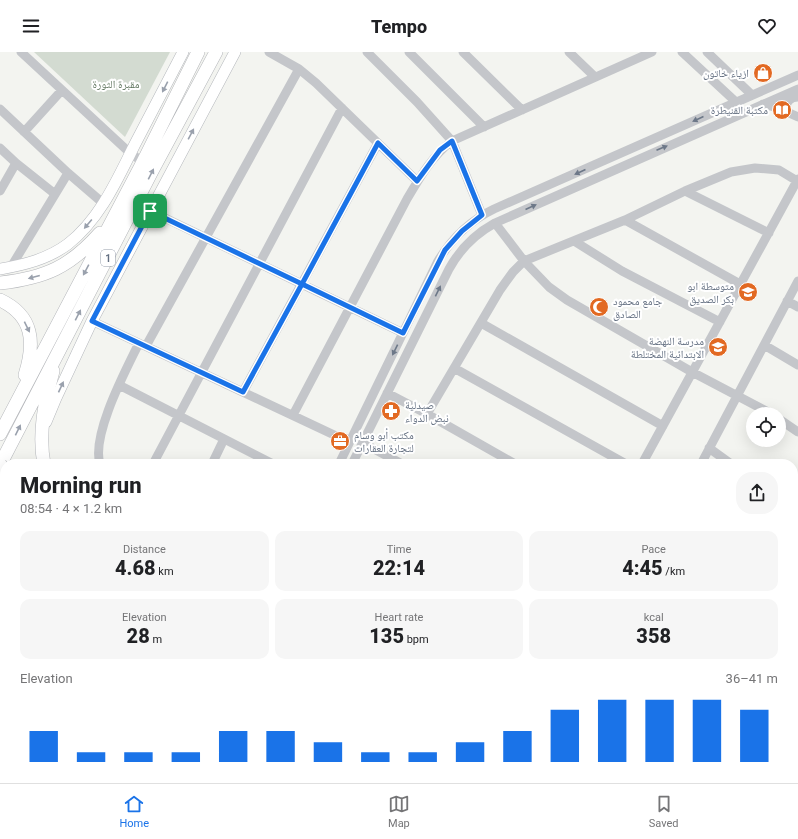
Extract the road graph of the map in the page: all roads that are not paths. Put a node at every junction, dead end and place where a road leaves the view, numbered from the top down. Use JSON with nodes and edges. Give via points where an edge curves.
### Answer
{"nodes":[{"id":1,"x":21,"y":52,"type":"edge"},
{"id":2,"x":183,"y":52,"type":"edge"},
{"id":3,"x":198,"y":52,"type":"edge"},
{"id":4,"x":216,"y":52,"type":"edge"},
{"id":5,"x":235,"y":52,"type":"edge"},
{"id":6,"x":269,"y":52,"type":"edge"},
{"id":7,"x":367,"y":52,"type":"edge"},
{"id":8,"x":409,"y":52,"type":"edge"},
{"id":9,"x":463,"y":52,"type":"edge"},
{"id":10,"x":569,"y":52,"type":"edge"},
{"id":11,"x":652,"y":52,"type":"edge"},
{"id":12,"x":696,"y":52,"type":"edge"},
{"id":13,"x":707,"y":52,"type":"edge"},
{"id":14,"x":685,"y":55,"type":"edge"},
{"id":15,"x":299,"y":69,"type":"junction"},
{"id":16,"x":798,"y":75,"type":"edge"},
{"id":17,"x":595,"y":78,"type":"junction"},
{"id":18,"x":798,"y":88,"type":"edge"},
{"id":19,"x":62,"y":90,"type":"junction"},
{"id":20,"x":752,"y":95,"type":"junction"},
{"id":21,"x":798,"y":97,"type":"edge"},
{"id":22,"x":736,"y":102,"type":"junction"},
{"id":23,"x":763,"y":104,"type":"junction"},
{"id":24,"x":342,"y":108,"type":"junction"},
{"id":25,"x":0,"y":109,"type":"edge"},
{"id":26,"x":522,"y":110,"type":"junction"},
{"id":27,"x":786,"y":111,"type":"junction"},
{"id":28,"x":798,"y":117,"type":"edge"},
{"id":29,"x":484,"y":127,"type":"junction"},
{"id":30,"x":24,"y":132,"type":"junction"},
{"id":31,"x":452,"y":141,"type":"junction"},
{"id":32,"x":378,"y":143,"type":"junction"},
{"id":33,"x":636,"y":147,"type":"junction"},
{"id":34,"x":0,"y":148,"type":"edge"},
{"id":35,"x":130,"y":154,"type":"junction"},
{"id":36,"x":640,"y":158,"type":"junction"},
{"id":37,"x":143,"y":162,"type":"junction"},
{"id":38,"x":16,"y":164,"type":"junction"},
{"id":39,"x":68,"y":173,"type":"junction"},
{"id":40,"x":797,"y":180,"type":"edge"},
{"id":41,"x":417,"y":181,"type":"junction"},
{"id":42,"x":685,"y":191,"type":"junction"},
{"id":43,"x":0,"y":192,"type":"edge"},
{"id":44,"x":55,"y":194,"type":"junction"},
{"id":45,"x":104,"y":204,"type":"junction"},
{"id":46,"x":136,"y":204,"type":"junction"},
{"id":47,"x":117,"y":211,"type":"junction"},
{"id":48,"x":150,"y":211,"type":"junction"},
{"id":49,"x":482,"y":215,"type":"junction"},
{"id":50,"x":625,"y":220,"type":"junction"},
{"id":51,"x":494,"y":223,"type":"junction"},
{"id":52,"x":769,"y":233,"type":"junction"},
{"id":53,"x":206,"y":238,"type":"junction"},
{"id":54,"x":574,"y":241,"type":"junction"},
{"id":55,"x":524,"y":261,"type":"junction"},
{"id":56,"x":259,"y":264,"type":"junction"},
{"id":57,"x":12,"y":267,"type":"junction"},
{"id":58,"x":0,"y":269,"type":"edge"},
{"id":59,"x":798,"y":281,"type":"edge"},
{"id":60,"x":0,"y":283,"type":"edge"},
{"id":61,"x":302,"y":284,"type":"junction"},
{"id":62,"x":740,"y":284,"type":"junction"},
{"id":63,"x":0,"y":300,"type":"edge"},
{"id":64,"x":788,"y":301,"type":"junction"},
{"id":65,"x":798,"y":307,"type":"edge"},
{"id":66,"x":350,"y":308,"type":"junction"},
{"id":67,"x":414,"y":310,"type":"junction"},
{"id":68,"x":92,"y":321,"type":"junction"},
{"id":69,"x":720,"y":322,"type":"junction"},
{"id":70,"x":481,"y":323,"type":"junction"},
{"id":71,"x":417,"y":332,"type":"junction"},
{"id":72,"x":403,"y":333,"type":"junction"},
{"id":73,"x":143,"y":345,"type":"junction"},
{"id":74,"x":764,"y":345,"type":"junction"},
{"id":75,"x":58,"y":353,"type":"junction"},
{"id":76,"x":798,"y":365,"type":"edge"},
{"id":77,"x":454,"y":368,"type":"junction"},
{"id":78,"x":201,"y":372,"type":"junction"},
{"id":79,"x":692,"y":372,"type":"junction"},
{"id":80,"x":119,"y":385,"type":"junction"},
{"id":81,"x":243,"y":392,"type":"junction"},
{"id":82,"x":388,"y":393,"type":"junction"},
{"id":83,"x":737,"y":396,"type":"junction"},
{"id":84,"x":758,"y":407,"type":"edge"},
{"id":85,"x":12,"y":411,"type":"junction"},
{"id":86,"x":427,"y":414,"type":"junction"},
{"id":87,"x":178,"y":415,"type":"junction"},
{"id":88,"x":293,"y":415,"type":"junction"},
{"id":89,"x":786,"y":424,"type":"edge"},
{"id":90,"x":663,"y":426,"type":"junction"},
{"id":91,"x":798,"y":432,"type":"edge"},
{"id":92,"x":0,"y":434,"type":"edge"},
{"id":93,"x":42,"y":436,"type":"junction"},
{"id":94,"x":224,"y":439,"type":"junction"},
{"id":95,"x":349,"y":442,"type":"junction"},
{"id":96,"x":363,"y":443,"type":"junction"},
{"id":97,"x":710,"y":448,"type":"junction"},
{"id":98,"x":3,"y":459,"type":"edge"},
{"id":99,"x":44,"y":459,"type":"edge"},
{"id":100,"x":98,"y":459,"type":"edge"},
{"id":101,"x":155,"y":459,"type":"edge"},
{"id":102,"x":214,"y":459,"type":"edge"},
{"id":103,"x":263,"y":459,"type":"edge"},
{"id":104,"x":341,"y":459,"type":"edge"},
{"id":105,"x":355,"y":459,"type":"edge"},
{"id":106,"x":393,"y":459,"type":"edge"},
{"id":107,"x":506,"y":459,"type":"edge"},
{"id":108,"x":617,"y":459,"type":"edge"},
{"id":109,"x":645,"y":459,"type":"edge"},
{"id":110,"x":704,"y":459,"type":"edge"},
{"id":111,"x":724,"y":459,"type":"edge"}],
"edges":[{"from":1,"to":19,"type":"street"},
{"from":2,"to":35,"type":"main road","one_way":true},
{"from":3,"to":37,"type":"highway"},
{"from":46,"to":4,"type":"highway","number":"1","one_way":true},
{"from":48,"to":5,"type":"main road","one_way":true},
{"from":6,"to":15,"type":"street"},
{"from":7,"to":31,"type":"street"},
{"from":8,"to":29,"type":"street"},
{"from":9,"to":26,"type":"street"},
{"from":10,"to":17,"type":"street"},
{"from":11,"to":17,"type":"street"},
{"from":12,"to":14,"type":"street"},
{"from":13,"to":20,"type":"street"},
{"from":14,"to":22,"type":"street"},
{"from":15,"to":24,"type":"street"},
{"from":15,"to":53,"type":"street"},
{"from":16,"to":20,"type":"street"},
{"from":17,"to":26,"type":"street"},
{"from":18,"to":23,"type":"street"},
{"from":19,"to":30,"type":"street"},
{"from":19,"to":35,"type":"street"},
{"from":20,"to":22,"type":"street"},
{"from":21,"to":27,"type":"street","via":[[788,101]]},
{"from":22,"to":33,"type":"street","one_way":true},
{"from":23,"to":27,"type":"street"},
{"from":36,"to":23,"type":"street","one_way":true},
{"from":24,"to":32,"type":"street"},
{"from":24,"to":56,"type":"street"},
{"from":25,"to":30,"type":"street"},
{"from":26,"to":29,"type":"street"},
{"from":27,"to":28,"type":"street"},
{"from":29,"to":31,"type":"street"},
{"from":30,"to":39,"type":"street"},
{"from":31,"to":41,"type":"street","via":[[440,150]]},
{"from":31,"to":49,"type":"street"},
{"from":32,"to":41,"type":"street"},
{"from":32,"to":61,"type":"street"},
{"from":33,"to":36,"type":"street"},
{"from":33,"to":49,"type":"street","one_way":true},
{"from":34,"to":38,"type":"street"},
{"from":35,"to":37,"type":"street"},
{"from":35,"to":45,"type":"main road"},
{"from":51,"to":36,"type":"street","one_way":true},
{"from":37,"to":47,"type":"highway"},
{"from":38,"to":43,"type":"street"},
{"from":38,"to":44,"type":"street"},
{"from":39,"to":44,"type":"street"},
{"from":39,"to":45,"type":"street"},
{"from":40,"to":42,"type":"street","via":[[779,170],[755,168],[731,172]]},
{"from":40,"to":52,"type":"street"},
{"from":41,"to":66,"type":"street"},
{"from":42,"to":50,"type":"street"},
{"from":42,"to":52,"type":"street"},
{"from":44,"to":57,"type":"street"},
{"from":45,"to":57,"type":"main road","one_way":true,"via":[[67,244],[33,262]]},
{"from":46,"to":48,"type":"street"},
{"from":75,"to":46,"type":"highway","number":"1","one_way":true},
{"from":47,"to":60,"type":"highway","one_way":true,"via":[[93,242],[68,262],[46,274]]},
{"from":47,"to":85,"type":"highway","one_way":true},
{"from":48,"to":53,"type":"street"},
{"from":48,"to":68,"type":"main road"},
{"from":49,"to":67,"type":"street","via":[[462,231],[445,250]]},
{"from":50,"to":54,"type":"street"},
{"from":50,"to":62,"type":"street"},
{"from":51,"to":55,"type":"street"},
{"from":71,"to":51,"type":"street","one_way":true,"via":[[454,259],[472,238]]},
{"from":52,"to":62,"type":"street"},
{"from":53,"to":56,"type":"street"},
{"from":53,"to":73,"type":"street"},
{"from":54,"to":55,"type":"street"},
{"from":54,"to":69,"type":"street","via":[[622,271]]},
{"from":55,"to":70,"type":"street","via":[[512,272]]},
{"from":55,"to":79,"type":"street","via":[[549,287],[567,300]]},
{"from":56,"to":61,"type":"street"},
{"from":56,"to":78,"type":"street"},
{"from":57,"to":58,"type":"main road"},
{"from":59,"to":64,"type":"street"},
{"from":61,"to":66,"type":"street"},
{"from":61,"to":81,"type":"street"},
{"from":62,"to":69,"type":"street"},
{"from":63,"to":85,"type":"highway","one_way":true,"via":[[21,316],[30,335],[29,362]]},
{"from":64,"to":65,"type":"street"},
{"from":64,"to":74,"type":"street"},
{"from":66,"to":72,"type":"street"},
{"from":66,"to":88,"type":"street"},
{"from":67,"to":71,"type":"street","via":[[420,310],[423,314]]},
{"from":67,"to":72,"type":"street"},
{"from":68,"to":73,"type":"street"},
{"from":93,"to":68,"type":"main road","one_way":true,"via":[[56,398]]},
{"from":69,"to":79,"type":"street"},
{"from":70,"to":77,"type":"street"},
{"from":70,"to":90,"type":"street"},
{"from":71,"to":82,"type":"street"},
{"from":72,"to":95,"type":"street","one_way":true},
{"from":73,"to":78,"type":"street"},
{"from":73,"to":80,"type":"street"},
{"from":74,"to":76,"type":"street"},
{"from":74,"to":83,"type":"street"},
{"from":75,"to":93,"type":"highway","via":[[45,404]]},
{"from":98,"to":75,"type":"highway","number":"1","one_way":true},
{"from":77,"to":86,"type":"street"},
{"from":77,"to":108,"type":"street"},
{"from":78,"to":81,"type":"street"},
{"from":78,"to":87,"type":"street"},
{"from":79,"to":83,"type":"street"},
{"from":79,"to":90,"type":"street"},
{"from":80,"to":87,"type":"street"},
{"from":80,"to":100,"type":"street","via":[[101,437]]},
{"from":81,"to":88,"type":"street"},
{"from":82,"to":86,"type":"street"},
{"from":82,"to":96,"type":"street"},
{"from":83,"to":84,"type":"street"},
{"from":83,"to":97,"type":"street"},
{"from":85,"to":92,"type":"highway"},
{"from":86,"to":107,"type":"street"},
{"from":87,"to":94,"type":"street"},
{"from":87,"to":101,"type":"street"},
{"from":88,"to":95,"type":"street"},
{"from":89,"to":91,"type":"street"},
{"from":90,"to":109,"type":"street"},
{"from":93,"to":99,"type":"highway"},
{"from":94,"to":102,"type":"street"},
{"from":94,"to":103,"type":"street"},
{"from":95,"to":104,"type":"street"},
{"from":96,"to":105,"type":"street"},
{"from":96,"to":106,"type":"street"},
{"from":97,"to":110,"type":"street"},
{"from":97,"to":111,"type":"street"}]}
